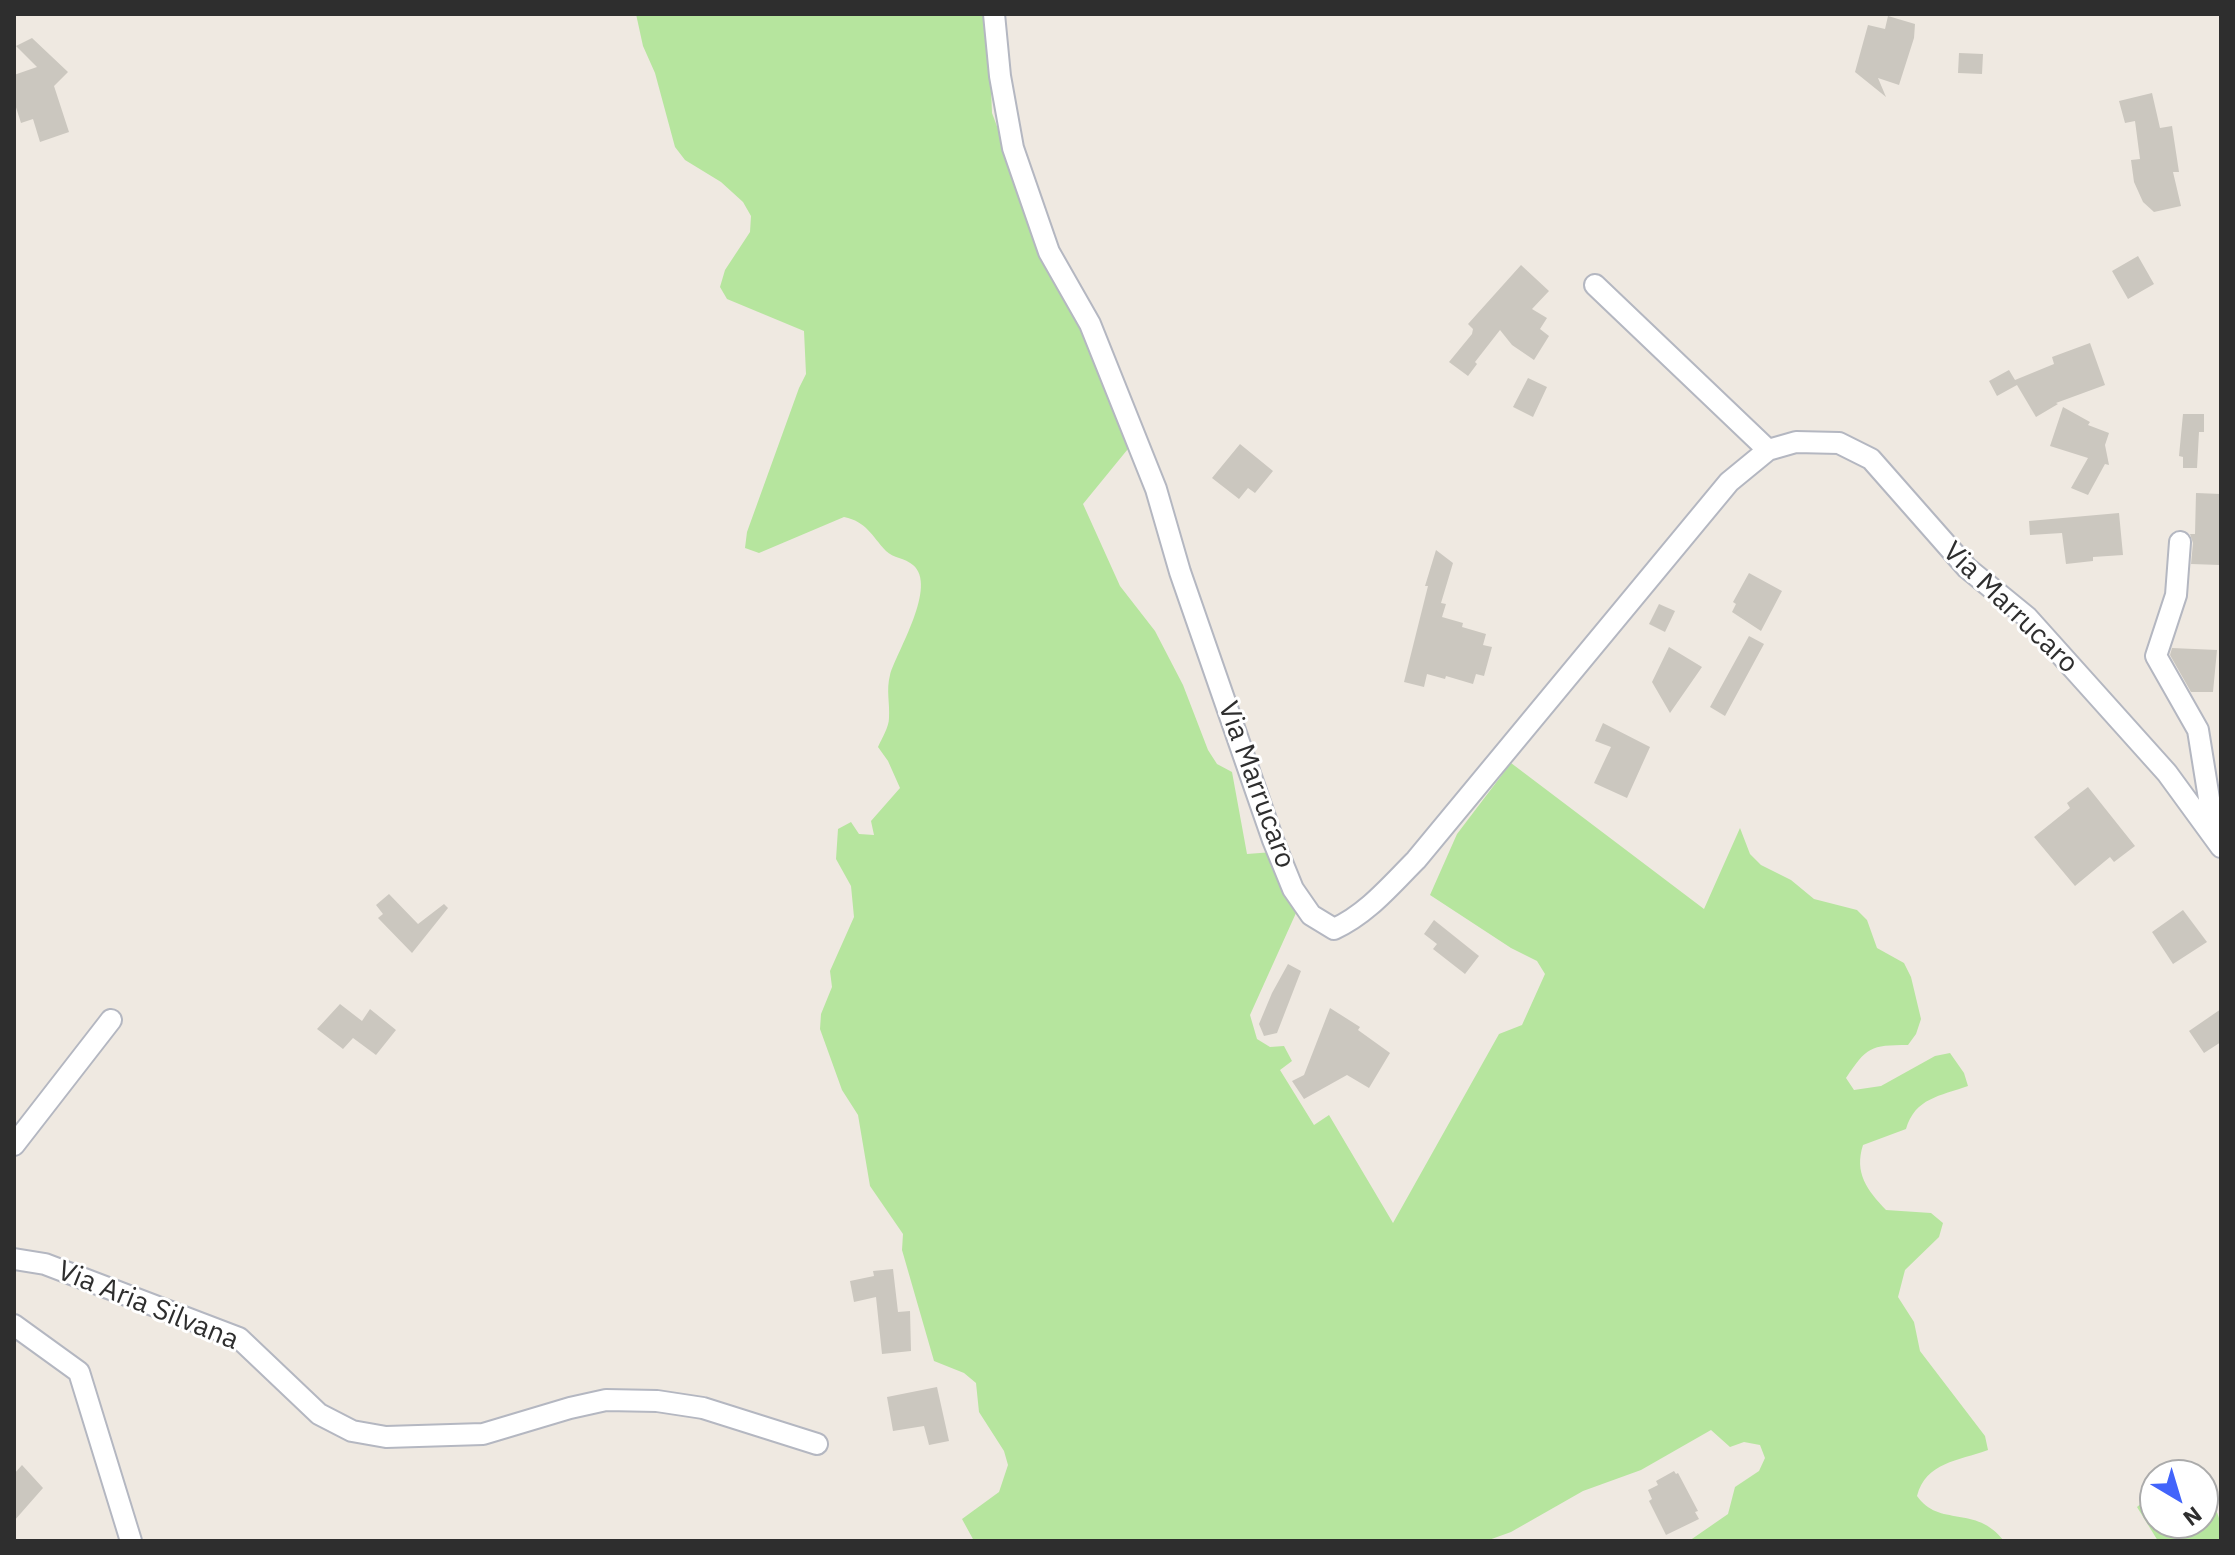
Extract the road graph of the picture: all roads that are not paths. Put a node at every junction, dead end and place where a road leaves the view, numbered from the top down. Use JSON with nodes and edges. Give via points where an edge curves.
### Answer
{"nodes":[{"id":1,"x":994,"y":14,"type":"edge"},
{"id":2,"x":1595,"y":285,"type":"dead end"},
{"id":3,"x":1768,"y":450,"type":"junction"},
{"id":4,"x":2180,"y":542,"type":"dead end"},
{"id":5,"x":2218,"y":844,"type":"edge"},
{"id":6,"x":111,"y":1020,"type":"dead end"},
{"id":7,"x":14,"y":1145,"type":"edge"},
{"id":8,"x":14,"y":1259,"type":"edge"},
{"id":9,"x":14,"y":1325,"type":"edge"},
{"id":10,"x":817,"y":1444,"type":"dead end"},
{"id":11,"x":131,"y":1541,"type":"edge"}],
"edges":[{"from":1,"to":3,"type":"street","name":"Via Marrucaro","via":[[1013,148],[1049,252],[1090,324],[1156,489],[1293,889],[1311,915],[1334,929],[1355,919],[1416,860],[1729,482]]},
{"from":2,"to":3,"type":"street"},
{"from":3,"to":5,"type":"street","name":"Via Marrucaro","via":[[1796,442],[1839,443],[1871,459],[1967,568],[2027,617],[2167,773]]},
{"from":4,"to":5,"type":"street","name":"Via Marrucaro","via":[[2176,595],[2156,656],[2198,730]]},
{"from":6,"to":7,"type":"street"},
{"from":8,"to":10,"type":"street","name":"Via Aria Silvana","via":[[45,1264],[239,1338],[319,1414],[352,1431],[386,1437],[483,1434],[606,1400],[657,1401],[703,1408]]},
{"from":9,"to":11,"type":"street","via":[[79,1372]]}]}
